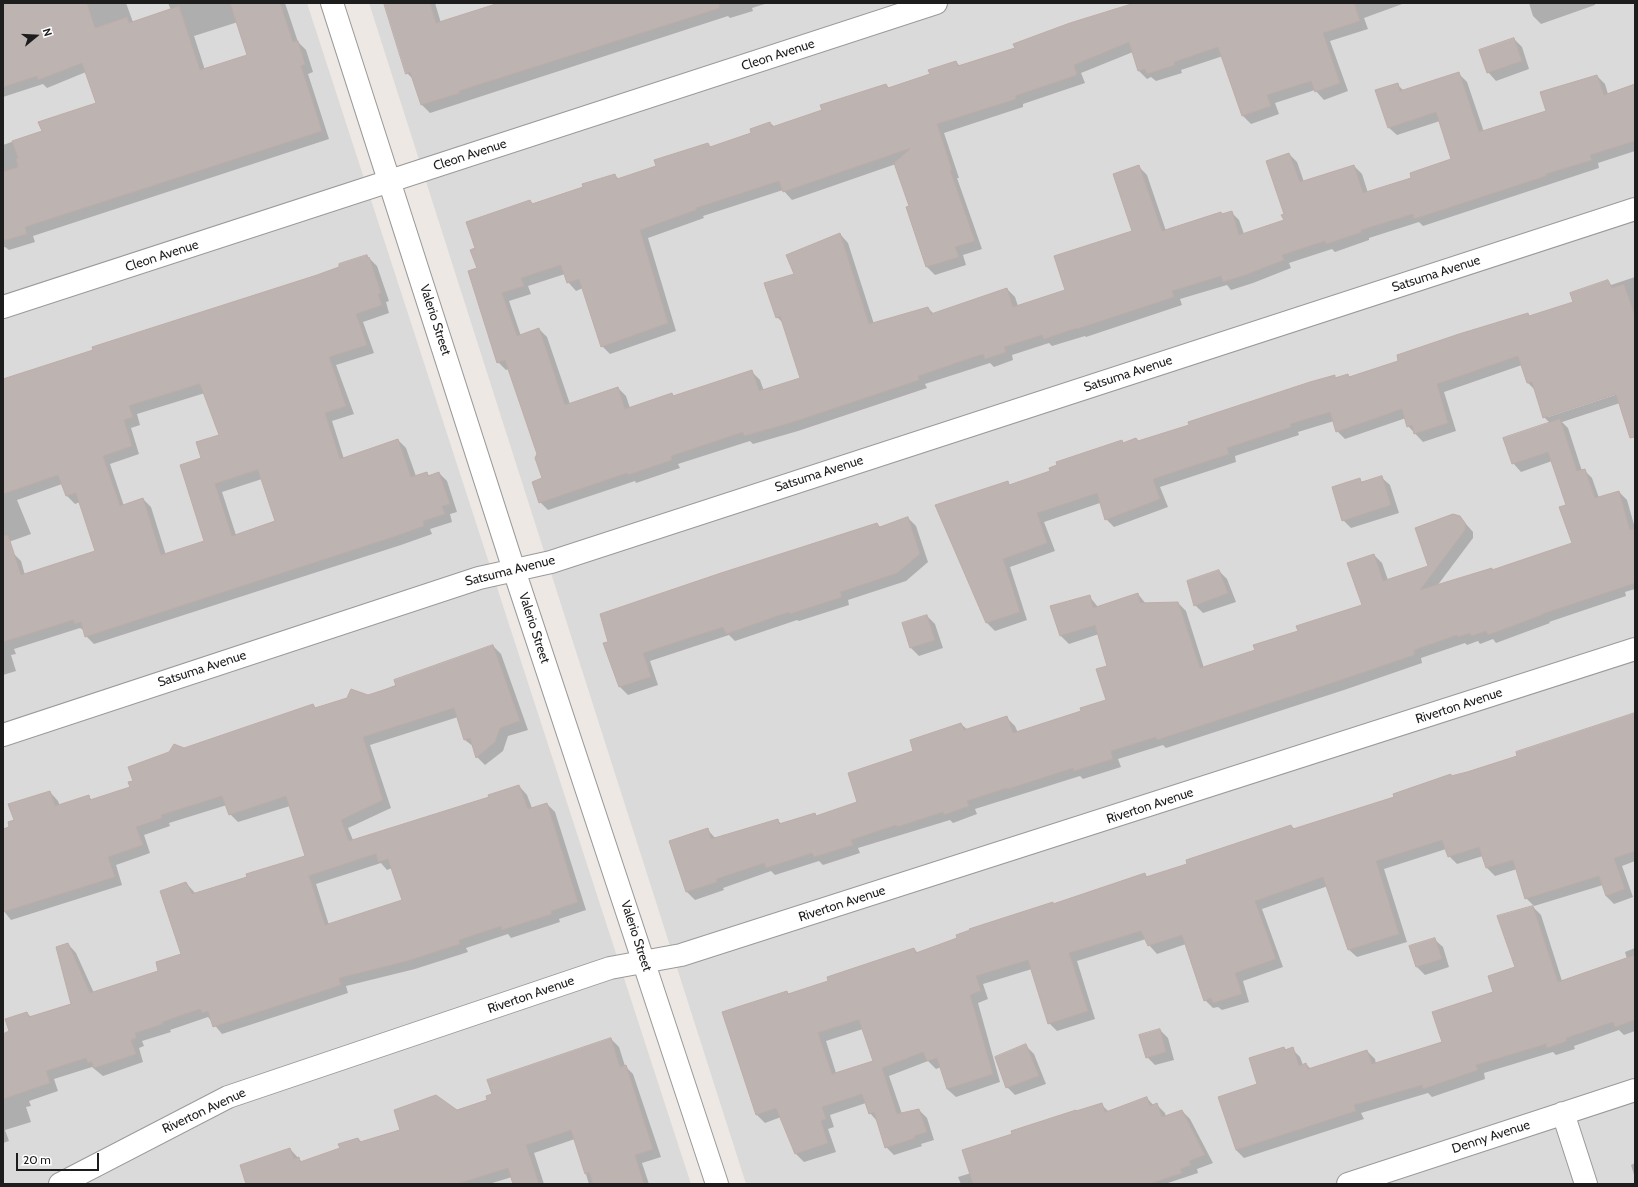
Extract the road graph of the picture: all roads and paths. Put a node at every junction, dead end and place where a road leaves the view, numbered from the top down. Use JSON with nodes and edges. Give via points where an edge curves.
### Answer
{"nodes":[{"id":1,"x":332,"y":3,"type":"edge"},
{"id":2,"x":936,"y":3,"type":"edge"},
{"id":3,"x":390,"y":181,"type":"junction"},
{"id":4,"x":1635,"y":209,"type":"edge"},
{"id":5,"x":3,"y":307,"type":"edge"},
{"id":6,"x":514,"y":570,"type":"junction"},
{"id":7,"x":1635,"y":649,"type":"edge"},
{"id":8,"x":3,"y":735,"type":"edge"},
{"id":9,"x":645,"y":962,"type":"junction"},
{"id":10,"x":1635,"y":1090,"type":"edge"},
{"id":11,"x":1563,"y":1113,"type":"junction"},
{"id":12,"x":60,"y":1184,"type":"edge"},
{"id":13,"x":717,"y":1184,"type":"edge"},
{"id":14,"x":1348,"y":1184,"type":"edge"},
{"id":15,"x":1586,"y":1184,"type":"edge"}],
"edges":[{"from":1,"to":3,"type":"street","name":"Valerio Street"},
{"from":2,"to":3,"type":"street","name":"Cleon Avenue"},
{"from":3,"to":5,"type":"street","name":"Cleon Avenue"},
{"from":3,"to":6,"type":"street","name":"Valerio Street"},
{"from":4,"to":6,"type":"street","name":"Satsuma Avenue","via":[[551,562]]},
{"from":6,"to":8,"type":"street","name":"Satsuma Avenue","via":[[479,578]]},
{"from":6,"to":9,"type":"street","name":"Valerio Street"},
{"from":7,"to":9,"type":"street","name":"Riverton Avenue","via":[[681,955]]},
{"from":9,"to":12,"type":"street","name":"Riverton Avenue","via":[[610,968],[228,1097]]},
{"from":9,"to":13,"type":"street","name":"Valerio Street"},
{"from":10,"to":11,"type":"street","name":"Denny Avenue"},
{"from":11,"to":14,"type":"street","name":"Denny Avenue"},
{"from":11,"to":15,"type":"street"}]}
